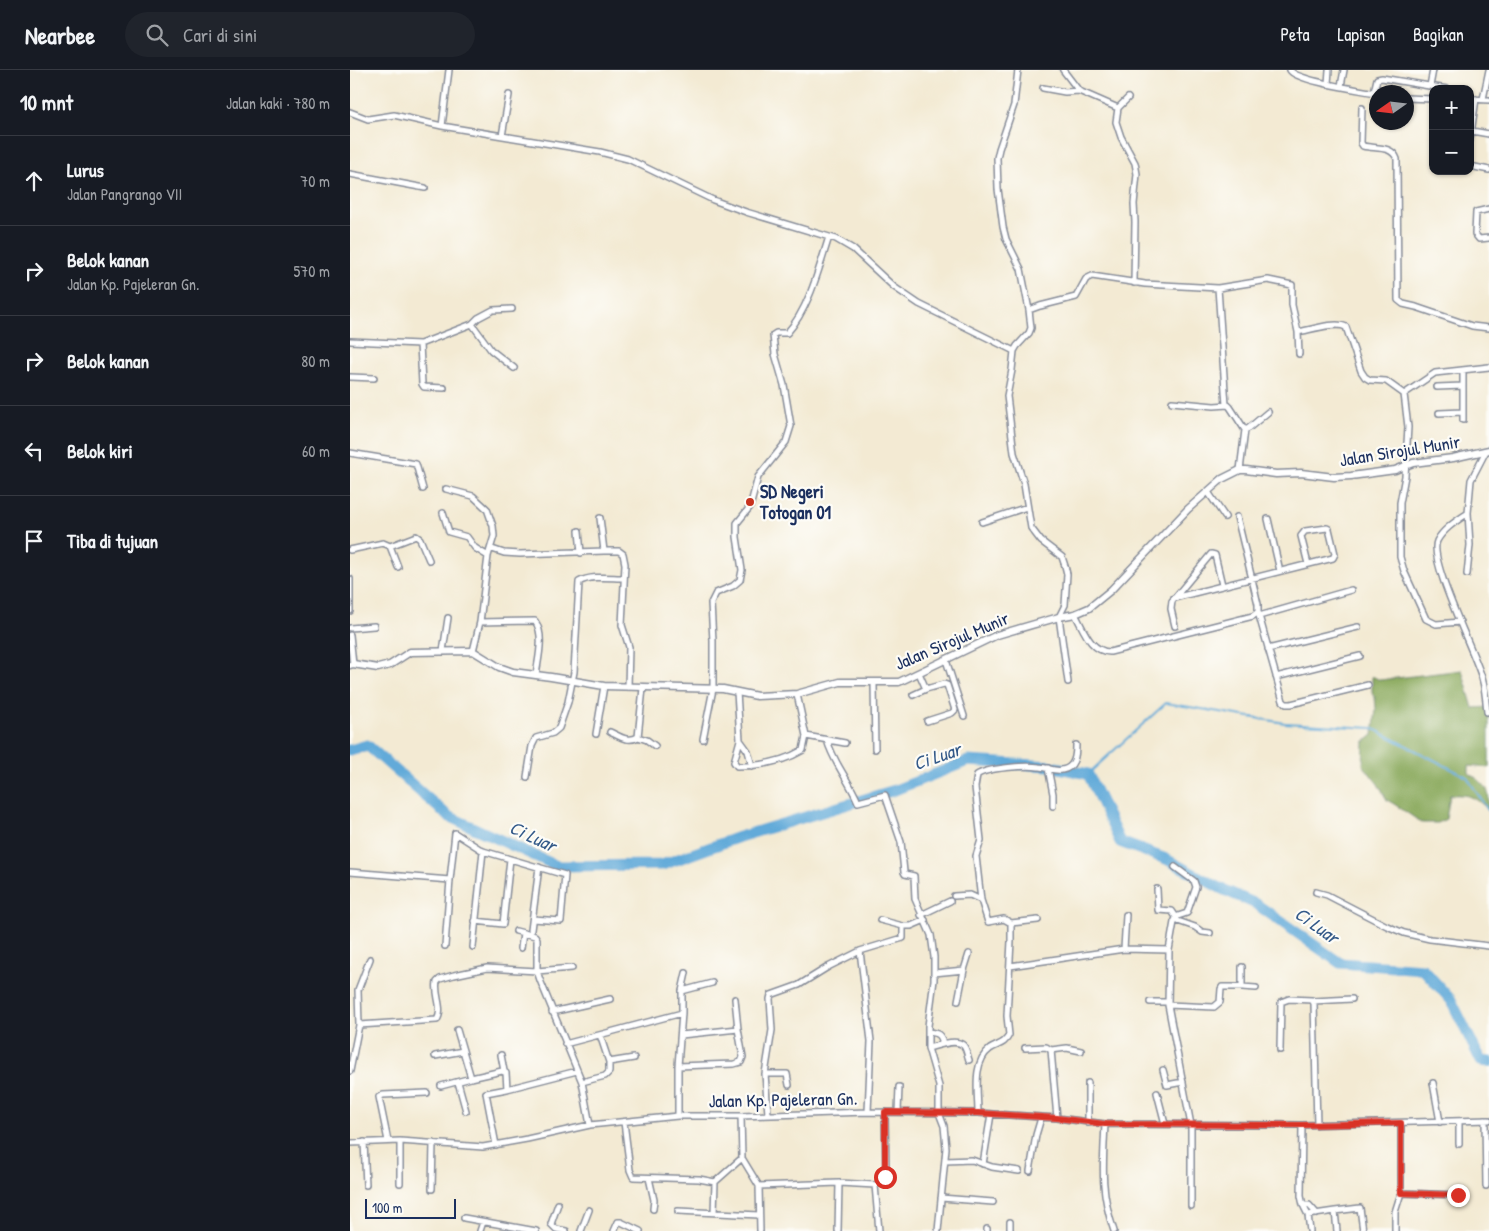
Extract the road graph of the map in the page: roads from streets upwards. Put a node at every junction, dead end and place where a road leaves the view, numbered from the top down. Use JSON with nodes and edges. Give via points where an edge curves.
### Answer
{"nodes":[{"id":1,"x":449,"y":70,"type":"edge"},
{"id":2,"x":1018,"y":70,"type":"edge"},
{"id":3,"x":1063,"y":70,"type":"edge"},
{"id":4,"x":1290,"y":70,"type":"edge"},
{"id":5,"x":1329,"y":70,"type":"edge"},
{"id":6,"x":1344,"y":70,"type":"edge"},
{"id":7,"x":1433,"y":70,"type":"edge"},
{"id":8,"x":1489,"y":70,"type":"edge"},
{"id":9,"x":1328,"y":84,"type":"junction"},
{"id":10,"x":1376,"y":85,"type":"edge"},
{"id":11,"x":1430,"y":85,"type":"edge"},
{"id":12,"x":1341,"y":86,"type":"junction"},
{"id":13,"x":1429,"y":86,"type":"edge"},
{"id":14,"x":1043,"y":88,"type":"dead end"},
{"id":15,"x":1079,"y":91,"type":"junction"},
{"id":16,"x":1369,"y":91,"type":"edge"},
{"id":17,"x":509,"y":96,"type":"dead end"},
{"id":18,"x":1128,"y":98,"type":"dead end"},
{"id":19,"x":1414,"y":98,"type":"edge"},
{"id":20,"x":1429,"y":99,"type":"edge"},
{"id":21,"x":1486,"y":99,"type":"edge"},
{"id":22,"x":1118,"y":108,"type":"junction"},
{"id":23,"x":1362,"y":108,"type":"dead end"},
{"id":24,"x":350,"y":112,"type":"edge"},
{"id":25,"x":442,"y":126,"type":"junction"},
{"id":26,"x":1474,"y":131,"type":"edge"},
{"id":27,"x":1489,"y":134,"type":"edge"},
{"id":28,"x":502,"y":136,"type":"junction"},
{"id":29,"x":1474,"y":167,"type":"edge"},
{"id":30,"x":1489,"y":170,"type":"edge"},
{"id":31,"x":350,"y":174,"type":"edge"},
{"id":32,"x":425,"y":188,"type":"dead end"},
{"id":33,"x":1489,"y":209,"type":"edge"},
{"id":34,"x":829,"y":237,"type":"junction"},
{"id":35,"x":1489,"y":238,"type":"edge"},
{"id":36,"x":1134,"y":283,"type":"junction"},
{"id":37,"x":1218,"y":288,"type":"junction"},
{"id":38,"x":512,"y":309,"type":"dead end"},
{"id":39,"x":1029,"y":310,"type":"junction"},
{"id":40,"x":472,"y":324,"type":"junction"},
{"id":41,"x":1489,"y":328,"type":"edge"},
{"id":42,"x":1298,"y":332,"type":"junction"},
{"id":43,"x":350,"y":341,"type":"edge"},
{"id":44,"x":420,"y":344,"type":"junction"},
{"id":45,"x":1014,"y":351,"type":"junction"},
{"id":46,"x":1299,"y":354,"type":"dead end"},
{"id":47,"x":1489,"y":367,"type":"edge"},
{"id":48,"x":514,"y":368,"type":"dead end"},
{"id":49,"x":1463,"y":371,"type":"junction"},
{"id":50,"x":350,"y":377,"type":"edge"},
{"id":51,"x":374,"y":378,"type":"dead end"},
{"id":52,"x":1463,"y":386,"type":"junction"},
{"id":53,"x":1437,"y":387,"type":"dead end"},
{"id":54,"x":444,"y":388,"type":"dead end"},
{"id":55,"x":1404,"y":394,"type":"junction"},
{"id":56,"x":1172,"y":402,"type":"dead end"},
{"id":57,"x":1226,"y":405,"type":"junction"},
{"id":58,"x":1268,"y":412,"type":"dead end"},
{"id":59,"x":1463,"y":412,"type":"junction"},
{"id":60,"x":1439,"y":413,"type":"dead end"},
{"id":61,"x":1463,"y":420,"type":"dead end"},
{"id":62,"x":1245,"y":430,"type":"junction"},
{"id":63,"x":1487,"y":450,"type":"edge"},
{"id":64,"x":350,"y":453,"type":"edge"},
{"id":65,"x":1405,"y":467,"type":"junction"},
{"id":66,"x":1240,"y":470,"type":"junction"},
{"id":67,"x":423,"y":489,"type":"dead end"},
{"id":68,"x":446,"y":489,"type":"dead end"},
{"id":69,"x":1208,"y":492,"type":"junction"},
{"id":70,"x":1027,"y":507,"type":"junction"},
{"id":71,"x":443,"y":512,"type":"dead end"},
{"id":72,"x":1468,"y":512,"type":"junction"},
{"id":73,"x":1225,"y":517,"type":"dead end"},
{"id":74,"x":1237,"y":517,"type":"dead end"},
{"id":75,"x":600,"y":518,"type":"dead end"},
{"id":76,"x":1268,"y":519,"type":"dead end"},
{"id":77,"x":982,"y":522,"type":"dead end"},
{"id":78,"x":579,"y":532,"type":"dead end"},
{"id":79,"x":390,"y":546,"type":"junction"},
{"id":80,"x":492,"y":549,"type":"junction"},
{"id":81,"x":350,"y":550,"type":"edge"},
{"id":82,"x":604,"y":551,"type":"junction"},
{"id":83,"x":580,"y":553,"type":"junction"},
{"id":84,"x":488,"y":556,"type":"junction"},
{"id":85,"x":428,"y":560,"type":"dead end"},
{"id":86,"x":1308,"y":564,"type":"junction"},
{"id":87,"x":398,"y":567,"type":"dead end"},
{"id":88,"x":1280,"y":571,"type":"junction"},
{"id":89,"x":1467,"y":574,"type":"dead end"},
{"id":90,"x":624,"y":578,"type":"junction"},
{"id":91,"x":1252,"y":578,"type":"junction"},
{"id":92,"x":350,"y":579,"type":"edge"},
{"id":93,"x":1189,"y":580,"type":"junction"},
{"id":94,"x":1222,"y":584,"type":"junction"},
{"id":95,"x":1351,"y":590,"type":"dead end"},
{"id":96,"x":1193,"y":592,"type":"junction"},
{"id":97,"x":1174,"y":598,"type":"junction"},
{"id":98,"x":350,"y":611,"type":"edge"},
{"id":99,"x":1075,"y":614,"type":"junction"},
{"id":100,"x":1259,"y":614,"type":"junction"},
{"id":101,"x":1059,"y":616,"type":"junction"},
{"id":102,"x":448,"y":618,"type":"dead end"},
{"id":103,"x":480,"y":622,"type":"junction"},
{"id":104,"x":1460,"y":622,"type":"junction"},
{"id":105,"x":374,"y":626,"type":"dead end"},
{"id":106,"x":1175,"y":626,"type":"dead end"},
{"id":107,"x":1358,"y":626,"type":"dead end"},
{"id":108,"x":350,"y":628,"type":"edge"},
{"id":109,"x":350,"y":634,"type":"edge"},
{"id":110,"x":1268,"y":649,"type":"junction"},
{"id":111,"x":443,"y":651,"type":"junction"},
{"id":112,"x":473,"y":651,"type":"junction"},
{"id":113,"x":1360,"y":656,"type":"dead end"},
{"id":114,"x":946,"y":660,"type":"junction"},
{"id":115,"x":351,"y":665,"type":"edge"},
{"id":116,"x":919,"y":673,"type":"junction"},
{"id":117,"x":536,"y":675,"type":"junction"},
{"id":118,"x":1276,"y":676,"type":"junction"},
{"id":119,"x":573,"y":681,"type":"junction"},
{"id":120,"x":1068,"y":682,"type":"dead end"},
{"id":121,"x":874,"y":683,"type":"junction"},
{"id":122,"x":1368,"y":685,"type":"dead end"},
{"id":123,"x":604,"y":686,"type":"junction"},
{"id":124,"x":628,"y":687,"type":"junction"},
{"id":125,"x":644,"y":688,"type":"junction"},
{"id":126,"x":712,"y":688,"type":"junction"},
{"id":127,"x":926,"y":689,"type":"junction"},
{"id":128,"x":737,"y":692,"type":"junction"},
{"id":129,"x":797,"y":694,"type":"junction"},
{"id":130,"x":913,"y":695,"type":"dead end"},
{"id":131,"x":1487,"y":712,"type":"dead end"},
{"id":132,"x":964,"y":716,"type":"dead end"},
{"id":133,"x":927,"y":721,"type":"dead end"},
{"id":134,"x":610,"y":732,"type":"dead end"},
{"id":135,"x":596,"y":734,"type":"dead end"},
{"id":136,"x":806,"y":736,"type":"junction"},
{"id":137,"x":638,"y":738,"type":"junction"},
{"id":138,"x":702,"y":738,"type":"dead end"},
{"id":139,"x":740,"y":740,"type":"junction"},
{"id":140,"x":827,"y":740,"type":"junction"},
{"id":141,"x":845,"y":743,"type":"dead end"},
{"id":142,"x":1076,"y":745,"type":"dead end"},
{"id":143,"x":655,"y":746,"type":"dead end"},
{"id":144,"x":876,"y":748,"type":"dead end"},
{"id":145,"x":752,"y":766,"type":"junction"},
{"id":146,"x":1048,"y":768,"type":"junction"},
{"id":147,"x":527,"y":777,"type":"dead end"},
{"id":148,"x":1053,"y":806,"type":"dead end"},
{"id":149,"x":483,"y":851,"type":"junction"},
{"id":150,"x":510,"y":859,"type":"junction"},
{"id":151,"x":539,"y":867,"type":"junction"},
{"id":152,"x":1176,"y":867,"type":"dead end"},
{"id":153,"x":350,"y":872,"type":"edge"},
{"id":154,"x":450,"y":880,"type":"junction"},
{"id":155,"x":1157,"y":889,"type":"dead end"},
{"id":156,"x":1316,"y":892,"type":"dead end"},
{"id":157,"x":954,"y":896,"type":"dead end"},
{"id":158,"x":981,"y":900,"type":"junction"},
{"id":159,"x":950,"y":901,"type":"dead end"},
{"id":160,"x":922,"y":915,"type":"junction"},
{"id":161,"x":1126,"y":915,"type":"dead end"},
{"id":162,"x":533,"y":918,"type":"junction"},
{"id":163,"x":1176,"y":918,"type":"junction"},
{"id":164,"x":880,"y":920,"type":"dead end"},
{"id":165,"x":925,"y":920,"type":"junction"},
{"id":166,"x":1038,"y":920,"type":"dead end"},
{"id":167,"x":476,"y":921,"type":"junction"},
{"id":168,"x":1011,"y":923,"type":"junction"},
{"id":169,"x":903,"y":926,"type":"junction"},
{"id":170,"x":531,"y":930,"type":"dead end"},
{"id":171,"x":516,"y":932,"type":"dead end"},
{"id":172,"x":523,"y":933,"type":"junction"},
{"id":173,"x":1210,"y":933,"type":"dead end"},
{"id":174,"x":445,"y":946,"type":"dead end"},
{"id":175,"x":473,"y":946,"type":"dead end"},
{"id":176,"x":1489,"y":946,"type":"edge"},
{"id":177,"x":521,"y":948,"type":"dead end"},
{"id":178,"x":1124,"y":949,"type":"junction"},
{"id":179,"x":1169,"y":950,"type":"junction"},
{"id":180,"x":860,"y":951,"type":"junction"},
{"id":181,"x":969,"y":954,"type":"dead end"},
{"id":182,"x":370,"y":959,"type":"dead end"},
{"id":183,"x":1010,"y":966,"type":"junction"},
{"id":184,"x":1242,"y":967,"type":"dead end"},
{"id":185,"x":572,"y":968,"type":"dead end"},
{"id":186,"x":964,"y":970,"type":"junction"},
{"id":187,"x":537,"y":971,"type":"junction"},
{"id":188,"x":686,"y":973,"type":"dead end"},
{"id":189,"x":934,"y":973,"type":"junction"},
{"id":190,"x":712,"y":983,"type":"dead end"},
{"id":191,"x":1242,"y":987,"type":"junction"},
{"id":192,"x":1256,"y":988,"type":"dead end"},
{"id":193,"x":682,"y":991,"type":"junction"},
{"id":194,"x":610,"y":999,"type":"dead end"},
{"id":195,"x":735,"y":999,"type":"dead end"},
{"id":196,"x":1352,"y":999,"type":"dead end"},
{"id":197,"x":958,"y":1001,"type":"dead end"},
{"id":198,"x":1313,"y":1001,"type":"junction"},
{"id":199,"x":1150,"y":1002,"type":"dead end"},
{"id":200,"x":1168,"y":1004,"type":"junction"},
{"id":201,"x":552,"y":1012,"type":"junction"},
{"id":202,"x":682,"y":1013,"type":"junction"},
{"id":203,"x":358,"y":1025,"type":"junction"},
{"id":204,"x":738,"y":1029,"type":"junction"},
{"id":205,"x":457,"y":1030,"type":"dead end"},
{"id":206,"x":928,"y":1032,"type":"junction"},
{"id":207,"x":600,"y":1035,"type":"junction"},
{"id":208,"x":680,"y":1036,"type":"junction"},
{"id":209,"x":565,"y":1044,"type":"junction"},
{"id":210,"x":943,"y":1044,"type":"junction"},
{"id":211,"x":928,"y":1048,"type":"junction"},
{"id":212,"x":1025,"y":1048,"type":"dead end"},
{"id":213,"x":1051,"y":1050,"type":"junction"},
{"id":214,"x":1280,"y":1050,"type":"dead end"},
{"id":215,"x":463,"y":1051,"type":"junction"},
{"id":216,"x":1081,"y":1051,"type":"dead end"},
{"id":217,"x":501,"y":1055,"type":"dead end"},
{"id":218,"x":435,"y":1056,"type":"dead end"},
{"id":219,"x":634,"y":1058,"type":"dead end"},
{"id":220,"x":969,"y":1060,"type":"dead end"},
{"id":221,"x":609,"y":1062,"type":"junction"},
{"id":222,"x":678,"y":1066,"type":"junction"},
{"id":223,"x":1163,"y":1070,"type":"dead end"},
{"id":224,"x":350,"y":1071,"type":"edge"},
{"id":225,"x":504,"y":1071,"type":"junction"},
{"id":226,"x":577,"y":1071,"type":"junction"},
{"id":227,"x":765,"y":1074,"type":"junction"},
{"id":228,"x":470,"y":1078,"type":"junction"},
{"id":229,"x":458,"y":1082,"type":"junction"},
{"id":230,"x":582,"y":1082,"type":"junction"},
{"id":231,"x":1183,"y":1082,"type":"junction"},
{"id":232,"x":1433,"y":1083,"type":"dead end"},
{"id":233,"x":1088,"y":1084,"type":"dead end"},
{"id":234,"x":789,"y":1085,"type":"dead end"},
{"id":235,"x":441,"y":1086,"type":"dead end"},
{"id":236,"x":899,"y":1086,"type":"dead end"},
{"id":237,"x":507,"y":1090,"type":"junction"},
{"id":238,"x":1157,"y":1093,"type":"dead end"},
{"id":239,"x":427,"y":1094,"type":"dead end"},
{"id":240,"x":466,"y":1111,"type":"dead end"},
{"id":241,"x":868,"y":1112,"type":"junction"},
{"id":242,"x":885,"y":1112,"type":"junction"},
{"id":243,"x":898,"y":1112,"type":"junction"},
{"id":244,"x":939,"y":1113,"type":"junction"},
{"id":245,"x":978,"y":1113,"type":"junction"},
{"id":246,"x":768,"y":1114,"type":"junction"},
{"id":247,"x":991,"y":1114,"type":"junction"},
{"id":248,"x":678,"y":1116,"type":"junction"},
{"id":249,"x":741,"y":1116,"type":"junction"},
{"id":250,"x":1041,"y":1118,"type":"junction"},
{"id":251,"x":1057,"y":1118,"type":"junction"},
{"id":252,"x":1487,"y":1120,"type":"edge"},
{"id":253,"x":624,"y":1122,"type":"junction"},
{"id":254,"x":1440,"y":1122,"type":"junction"},
{"id":255,"x":1459,"y":1122,"type":"junction"},
{"id":256,"x":1088,"y":1123,"type":"junction"},
{"id":257,"x":1401,"y":1123,"type":"junction"},
{"id":258,"x":1105,"y":1124,"type":"junction"},
{"id":259,"x":1165,"y":1124,"type":"junction"},
{"id":260,"x":590,"y":1125,"type":"junction"},
{"id":261,"x":1191,"y":1125,"type":"junction"},
{"id":262,"x":1302,"y":1125,"type":"junction"},
{"id":263,"x":1316,"y":1125,"type":"junction"},
{"id":264,"x":388,"y":1141,"type":"junction"},
{"id":265,"x":400,"y":1141,"type":"junction"},
{"id":266,"x":364,"y":1142,"type":"junction"},
{"id":267,"x":433,"y":1142,"type":"junction"},
{"id":268,"x":350,"y":1143,"type":"edge"},
{"id":269,"x":1459,"y":1144,"type":"dead end"},
{"id":270,"x":496,"y":1145,"type":"junction"},
{"id":271,"x":742,"y":1158,"type":"junction"},
{"id":272,"x":945,"y":1161,"type":"junction"},
{"id":273,"x":983,"y":1164,"type":"junction"},
{"id":274,"x":1018,"y":1170,"type":"dead end"},
{"id":275,"x":1030,"y":1170,"type":"dead end"},
{"id":276,"x":649,"y":1178,"type":"junction"},
{"id":277,"x":716,"y":1182,"type":"junction"},
{"id":278,"x":400,"y":1183,"type":"dead end"},
{"id":279,"x":839,"y":1183,"type":"junction"},
{"id":280,"x":366,"y":1185,"type":"dead end"},
{"id":281,"x":875,"y":1185,"type":"junction"},
{"id":282,"x":759,"y":1186,"type":"junction"},
{"id":283,"x":1486,"y":1186,"type":"dead end"},
{"id":284,"x":432,"y":1189,"type":"dead end"},
{"id":285,"x":1401,"y":1193,"type":"junction"},
{"id":286,"x":1458,"y":1195,"type":"dead end"},
{"id":287,"x":941,"y":1198,"type":"junction"},
{"id":288,"x":993,"y":1202,"type":"dead end"},
{"id":289,"x":558,"y":1204,"type":"dead end"},
{"id":290,"x":1303,"y":1205,"type":"junction"},
{"id":291,"x":1192,"y":1206,"type":"dead end"},
{"id":292,"x":654,"y":1209,"type":"dead end"},
{"id":293,"x":590,"y":1210,"type":"dead end"},
{"id":294,"x":678,"y":1211,"type":"dead end"},
{"id":295,"x":1335,"y":1211,"type":"junction"},
{"id":296,"x":714,"y":1212,"type":"junction"},
{"id":297,"x":1317,"y":1214,"type":"junction"},
{"id":298,"x":759,"y":1215,"type":"junction"},
{"id":299,"x":1308,"y":1215,"type":"junction"},
{"id":300,"x":464,"y":1218,"type":"dead end"},
{"id":301,"x":483,"y":1222,"type":"junction"},
{"id":302,"x":1010,"y":1222,"type":"dead end"},
{"id":303,"x":510,"y":1228,"type":"edge"},
{"id":304,"x":480,"y":1231,"type":"edge"},
{"id":305,"x":536,"y":1231,"type":"edge"},
{"id":306,"x":566,"y":1231,"type":"edge"},
{"id":307,"x":581,"y":1231,"type":"edge"},
{"id":308,"x":614,"y":1231,"type":"edge"},
{"id":309,"x":640,"y":1231,"type":"edge"},
{"id":310,"x":760,"y":1231,"type":"edge"},
{"id":311,"x":838,"y":1231,"type":"edge"},
{"id":312,"x":880,"y":1231,"type":"edge"},
{"id":313,"x":938,"y":1231,"type":"edge"},
{"id":314,"x":1010,"y":1231,"type":"edge"},
{"id":315,"x":1114,"y":1231,"type":"edge"},
{"id":316,"x":1310,"y":1231,"type":"edge"},
{"id":317,"x":1337,"y":1231,"type":"edge"},
{"id":318,"x":1363,"y":1231,"type":"edge"},
{"id":319,"x":1395,"y":1231,"type":"edge"}],
"edges":[{"from":1,"to":25,"type":"street"},
{"from":2,"to":39,"type":"street","via":[[1014,105],[998,149],[998,174],[1003,227],[1021,269]]},
{"from":3,"to":15,"type":"street"},
{"from":4,"to":9,"type":"street","via":[[1297,76]]},
{"from":5,"to":9,"type":"street"},
{"from":6,"to":12,"type":"street"},
{"from":7,"to":11,"type":"street"},
{"from":8,"to":21,"type":"street"},
{"from":9,"to":12,"type":"street"},
{"from":10,"to":13,"type":"street","via":[[1377,80],[1382,78]]},
{"from":12,"to":16,"type":"street"},
{"from":14,"to":15,"type":"street"},
{"from":15,"to":22,"type":"street"},
{"from":17,"to":28,"type":"street"},
{"from":18,"to":22,"type":"street"},
{"from":19,"to":20,"type":"street"},
{"from":22,"to":36,"type":"street","via":[[1118,131],[1133,158],[1137,174]]},
{"from":23,"to":41,"type":"street","via":[[1363,146],[1395,153],[1398,300],[1472,326]]},
{"from":24,"to":25,"type":"street","via":[[368,119],[394,115]]},
{"from":25,"to":28,"type":"street"},
{"from":26,"to":27,"type":"street"},
{"from":28,"to":34,"type":"street","via":[[628,159],[713,200]]},
{"from":29,"to":30,"type":"street"},
{"from":31,"to":32,"type":"street"},
{"from":33,"to":35,"type":"street","via":[[1476,212],[1474,234],[1479,239]]},
{"from":34,"to":45,"type":"street","via":[[854,249],[894,287],[919,304]]},
{"from":34,"to":126,"type":"street","via":[[812,288],[793,325],[787,333],[773,335],[774,354],[784,385],[791,426],[786,442],[758,477],[750,507],[737,523],[742,570],[740,580],[716,592],[713,598]]},
{"from":36,"to":37,"type":"street"},
{"from":36,"to":39,"type":"street","via":[[1092,276],[1086,279],[1076,298]]},
{"from":37,"to":42,"type":"street","via":[[1268,280],[1290,284],[1293,286],[1292,312]]},
{"from":37,"to":57,"type":"street"},
{"from":38,"to":40,"type":"street","via":[[493,310]]},
{"from":39,"to":45,"type":"street","via":[[1031,328]]},
{"from":40,"to":44,"type":"street"},
{"from":40,"to":48,"type":"street","via":[[492,350]]},
{"from":42,"to":46,"type":"street"},
{"from":42,"to":55,"type":"street","via":[[1343,325],[1365,377],[1386,381]]},
{"from":43,"to":44,"type":"street"},
{"from":44,"to":54,"type":"street","via":[[422,384],[424,387]]},
{"from":45,"to":70,"type":"street","via":[[1007,396],[1014,454],[1024,484]]},
{"from":47,"to":49,"type":"street"},
{"from":49,"to":52,"type":"street"},
{"from":49,"to":55,"type":"street","via":[[1441,371]]},
{"from":50,"to":51,"type":"street"},
{"from":52,"to":53,"type":"street"},
{"from":52,"to":59,"type":"street"},
{"from":55,"to":65,"type":"street","via":[[1408,427]]},
{"from":56,"to":57,"type":"street"},
{"from":57,"to":62,"type":"street","via":[[1233,410]]},
{"from":58,"to":62,"type":"street"},
{"from":59,"to":60,"type":"street"},
{"from":59,"to":61,"type":"street"},
{"from":62,"to":66,"type":"street"},
{"from":63,"to":65,"type":"street","name":"Jalan Sirojul Munir"},
{"from":63,"to":72,"type":"street","via":[[1471,480]]},
{"from":64,"to":67,"type":"street","via":[[416,464]]},
{"from":65,"to":66,"type":"street","name":"Jalan Sirojul Munir","via":[[1380,473],[1334,476]]},
{"from":65,"to":104,"type":"street","via":[[1399,549],[1404,571],[1426,619],[1436,624]]},
{"from":66,"to":69,"type":"street","name":"Jalan Sirojul Munir","via":[[1222,479]]},
{"from":68,"to":80,"type":"street","via":[[473,496],[487,510],[493,526]]},
{"from":69,"to":73,"type":"street"},
{"from":69,"to":99,"type":"street","name":"Jalan Sirojul Munir","via":[[1164,532],[1111,590],[1089,608]]},
{"from":70,"to":77,"type":"street"},
{"from":70,"to":101,"type":"street","via":[[1033,532],[1064,561],[1067,574],[1065,605]]},
{"from":71,"to":84,"type":"street","via":[[449,532],[467,537],[475,548]]},
{"from":72,"to":89,"type":"street","via":[[1470,545]]},
{"from":72,"to":104,"type":"street","via":[[1442,535],[1436,548],[1440,569]]},
{"from":74,"to":91,"type":"street"},
{"from":75,"to":82,"type":"street"},
{"from":76,"to":88,"type":"street"},
{"from":78,"to":83,"type":"street"},
{"from":79,"to":81,"type":"street","via":[[383,542]]},
{"from":79,"to":85,"type":"street","via":[[418,536]]},
{"from":79,"to":87,"type":"street"},
{"from":80,"to":83,"type":"street","via":[[504,554]]},
{"from":80,"to":84,"type":"street"},
{"from":82,"to":83,"type":"street"},
{"from":82,"to":90,"type":"street","via":[[623,554],[626,564]]},
{"from":84,"to":103,"type":"street"},
{"from":86,"to":86,"type":"street","via":[[1302,534],[1327,528],[1335,557]]},
{"from":86,"to":88,"type":"street"},
{"from":88,"to":91,"type":"street"},
{"from":90,"to":119,"type":"street","via":[[593,578],[578,582]]},
{"from":90,"to":124,"type":"street","via":[[622,625],[629,647]]},
{"from":91,"to":94,"type":"street"},
{"from":91,"to":100,"type":"street"},
{"from":92,"to":98,"type":"street"},
{"from":93,"to":94,"type":"street","via":[[1213,554]]},
{"from":93,"to":96,"type":"street"},
{"from":93,"to":97,"type":"street"},
{"from":94,"to":96,"type":"street"},
{"from":95,"to":100,"type":"street"},
{"from":96,"to":97,"type":"street"},
{"from":97,"to":106,"type":"street","via":[[1171,605]]},
{"from":99,"to":100,"type":"street","via":[[1096,649],[1110,652]]},
{"from":99,"to":101,"type":"street","name":"Jalan Sirojul Munir"},
{"from":100,"to":110,"type":"street"},
{"from":101,"to":114,"type":"street","name":"Jalan Sirojul Munir","via":[[997,635]]},
{"from":101,"to":120,"type":"street"},
{"from":102,"to":111,"type":"street"},
{"from":103,"to":112,"type":"street"},
{"from":103,"to":117,"type":"street","via":[[534,621],[539,641]]},
{"from":104,"to":131,"type":"street","via":[[1482,678]]},
{"from":105,"to":108,"type":"street"},
{"from":107,"to":110,"type":"street"},
{"from":109,"to":115,"type":"street"},
{"from":110,"to":118,"type":"street"},
{"from":111,"to":112,"type":"street"},
{"from":111,"to":115,"type":"street","via":[[409,652],[382,667]]},
{"from":112,"to":117,"type":"street","name":"Jalan Sirojul Munir","via":[[504,670]]},
{"from":113,"to":118,"type":"street"},
{"from":114,"to":116,"type":"street","name":"Jalan Sirojul Munir"},
{"from":114,"to":132,"type":"street"},
{"from":116,"to":121,"type":"street","name":"Jalan Sirojul Munir","via":[[899,682]]},
{"from":116,"to":127,"type":"street"},
{"from":117,"to":119,"type":"street","name":"Jalan Sirojul Munir"},
{"from":118,"to":122,"type":"street","via":[[1286,704]]},
{"from":119,"to":123,"type":"street","name":"Jalan Sirojul Munir"},
{"from":119,"to":147,"type":"street","via":[[559,728],[536,738],[532,746]]},
{"from":121,"to":129,"type":"street","name":"Jalan Sirojul Munir","via":[[840,682]]},
{"from":121,"to":144,"type":"street"},
{"from":123,"to":124,"type":"street","name":"Jalan Sirojul Munir"},
{"from":123,"to":135,"type":"street"},
{"from":124,"to":125,"type":"street","name":"Jalan Sirojul Munir"},
{"from":125,"to":126,"type":"street","name":"Jalan Sirojul Munir"},
{"from":125,"to":137,"type":"street"},
{"from":126,"to":128,"type":"street","name":"Jalan Sirojul Munir"},
{"from":126,"to":138,"type":"street"},
{"from":127,"to":130,"type":"street"},
{"from":127,"to":133,"type":"street","via":[[947,685],[955,710]]},
{"from":128,"to":129,"type":"street","name":"Jalan Sirojul Munir","via":[[757,696]]},
{"from":128,"to":139,"type":"street"},
{"from":129,"to":136,"type":"street"},
{"from":134,"to":137,"type":"street","via":[[628,740]]},
{"from":136,"to":140,"type":"street"},
{"from":136,"to":145,"type":"street","via":[[805,747],[800,752]]},
{"from":137,"to":143,"type":"street"},
{"from":139,"to":145,"type":"street","via":[[748,751]]},
{"from":139,"to":145,"type":"street","via":[[735,764]]},
{"from":140,"to":141,"type":"street"},
{"from":140,"to":160,"type":"street","via":[[830,752],[858,802],[885,795],[901,842],[904,872],[914,876],[914,894]]},
{"from":142,"to":146,"type":"street","via":[[1075,760],[1066,769]]},
{"from":146,"to":148,"type":"street","via":[[1054,794]]},
{"from":146,"to":158,"type":"street","via":[[1018,766],[977,775],[975,787],[981,840],[976,856]]},
{"from":149,"to":150,"type":"street"},
{"from":149,"to":154,"type":"street","via":[[455,833]]},
{"from":149,"to":167,"type":"street"},
{"from":150,"to":151,"type":"street"},
{"from":150,"to":167,"type":"street","via":[[503,924]]},
{"from":151,"to":162,"type":"street"},
{"from":151,"to":162,"type":"street","via":[[564,875],[561,921]]},
{"from":152,"to":163,"type":"street","via":[[1194,881],[1196,887],[1186,913]]},
{"from":153,"to":154,"type":"street"},
{"from":154,"to":174,"type":"street"},
{"from":155,"to":163,"type":"street","via":[[1158,910],[1172,911]]},
{"from":156,"to":176,"type":"street","via":[[1404,933]]},
{"from":157,"to":158,"type":"street","via":[[970,894]]},
{"from":158,"to":168,"type":"street","via":[[988,922],[1004,920]]},
{"from":159,"to":160,"type":"street"},
{"from":160,"to":165,"type":"street"},
{"from":161,"to":178,"type":"street"},
{"from":162,"to":170,"type":"street"},
{"from":163,"to":173,"type":"street"},
{"from":163,"to":179,"type":"street"},
{"from":164,"to":169,"type":"street"},
{"from":165,"to":169,"type":"street"},
{"from":165,"to":189,"type":"street","via":[[933,945]]},
{"from":166,"to":168,"type":"street"},
{"from":167,"to":175,"type":"street"},
{"from":168,"to":183,"type":"street"},
{"from":169,"to":180,"type":"street","via":[[903,938]]},
{"from":171,"to":172,"type":"street"},
{"from":172,"to":177,"type":"street"},
{"from":172,"to":187,"type":"street","via":[[538,940]]},
{"from":178,"to":179,"type":"street"},
{"from":178,"to":183,"type":"street"},
{"from":179,"to":200,"type":"street"},
{"from":180,"to":227,"type":"street","via":[[799,985],[772,995],[772,1030]]},
{"from":180,"to":241,"type":"street","via":[[871,1042]]},
{"from":181,"to":186,"type":"street"},
{"from":182,"to":203,"type":"street","via":[[358,990]]},
{"from":183,"to":245,"type":"street","via":[[1006,1016],[1009,1035],[980,1060]]},
{"from":184,"to":191,"type":"street"},
{"from":185,"to":187,"type":"street"},
{"from":186,"to":189,"type":"street"},
{"from":186,"to":197,"type":"street"},
{"from":187,"to":201,"type":"street"},
{"from":187,"to":203,"type":"street","via":[[487,968],[440,979],[436,990],[440,1010],[437,1020]]},
{"from":188,"to":193,"type":"street"},
{"from":189,"to":206,"type":"street"},
{"from":190,"to":193,"type":"street"},
{"from":191,"to":192,"type":"street"},
{"from":191,"to":200,"type":"street","via":[[1221,988],[1220,1002],[1214,1007]]},
{"from":193,"to":202,"type":"street"},
{"from":194,"to":201,"type":"street"},
{"from":195,"to":204,"type":"street"},
{"from":196,"to":198,"type":"street"},
{"from":198,"to":214,"type":"street","via":[[1289,999],[1280,1002]]},
{"from":198,"to":263,"type":"street"},
{"from":199,"to":200,"type":"street"},
{"from":200,"to":231,"type":"street"},
{"from":201,"to":209,"type":"street"},
{"from":202,"to":207,"type":"street"},
{"from":202,"to":208,"type":"street"},
{"from":203,"to":224,"type":"street"},
{"from":204,"to":208,"type":"street"},
{"from":204,"to":222,"type":"street","via":[[743,1057],[739,1063]]},
{"from":205,"to":215,"type":"street"},
{"from":206,"to":210,"type":"street","via":[[938,1033]]},
{"from":206,"to":211,"type":"street"},
{"from":207,"to":209,"type":"street"},
{"from":207,"to":221,"type":"street"},
{"from":208,"to":222,"type":"street"},
{"from":209,"to":226,"type":"street"},
{"from":210,"to":211,"type":"street"},
{"from":210,"to":220,"type":"street","via":[[963,1045]]},
{"from":211,"to":244,"type":"street","via":[[939,1086]]},
{"from":212,"to":213,"type":"street","via":[[1046,1047]]},
{"from":213,"to":216,"type":"street"},
{"from":213,"to":251,"type":"street"},
{"from":215,"to":218,"type":"street"},
{"from":215,"to":228,"type":"street"},
{"from":217,"to":225,"type":"street"},
{"from":219,"to":221,"type":"street"},
{"from":221,"to":230,"type":"street","via":[[608,1074]]},
{"from":222,"to":248,"type":"street"},
{"from":223,"to":231,"type":"street","via":[[1167,1086]]},
{"from":225,"to":228,"type":"street"},
{"from":225,"to":237,"type":"street"},
{"from":226,"to":230,"type":"street"},
{"from":226,"to":237,"type":"street"},
{"from":227,"to":234,"type":"street","via":[[788,1074]]},
{"from":227,"to":246,"type":"street"},
{"from":228,"to":229,"type":"street"},
{"from":229,"to":235,"type":"street"},
{"from":229,"to":240,"type":"street"},
{"from":230,"to":260,"type":"street"},
{"from":231,"to":261,"type":"street"},
{"from":232,"to":254,"type":"street"},
{"from":233,"to":256,"type":"street"},
{"from":236,"to":243,"type":"street"},
{"from":237,"to":270,"type":"street","via":[[485,1094]]},
{"from":238,"to":259,"type":"street"},
{"from":239,"to":264,"type":"street","via":[[379,1097]]},
{"from":241,"to":242,"type":"street","name":"Jalan Kp. Pajeleran Gn."},
{"from":241,"to":246,"type":"street","name":"Jalan Kp. Pajeleran Gn."},
{"from":242,"to":243,"type":"street","name":"Jalan Kp. Pajeleran Gn."},
{"from":242,"to":281,"type":"street","via":[[886,1171],[882,1182]]},
{"from":243,"to":244,"type":"street","name":"Jalan Kp. Pajeleran Gn."},
{"from":244,"to":245,"type":"street","name":"Jalan Kp. Pajeleran Gn."},
{"from":244,"to":272,"type":"street","via":[[946,1138]]},
{"from":245,"to":247,"type":"street","name":"Jalan Kp. Pajeleran Gn."},
{"from":246,"to":249,"type":"street","name":"Jalan Kp. Pajeleran Gn."},
{"from":247,"to":250,"type":"street","name":"Jalan Kp. Pajeleran Gn."},
{"from":247,"to":273,"type":"street"},
{"from":248,"to":249,"type":"street","name":"Jalan Kp. Pajeleran Gn."},
{"from":248,"to":253,"type":"street","name":"Jalan Kp. Pajeleran Gn."},
{"from":249,"to":271,"type":"street"},
{"from":250,"to":251,"type":"street","name":"Jalan Kp. Pajeleran Gn."},
{"from":250,"to":275,"type":"street"},
{"from":251,"to":256,"type":"street","name":"Jalan Kp. Pajeleran Gn."},
{"from":252,"to":255,"type":"street","name":"Jalan Kp. Pajeleran Gn."},
{"from":252,"to":283,"type":"street"},
{"from":253,"to":260,"type":"street","name":"Jalan Kp. Pajeleran Gn."},
{"from":253,"to":276,"type":"street","via":[[630,1174]]},
{"from":254,"to":255,"type":"street","name":"Jalan Kp. Pajeleran Gn."},
{"from":254,"to":257,"type":"street","name":"Jalan Kp. Pajeleran Gn."},
{"from":255,"to":269,"type":"street"},
{"from":256,"to":258,"type":"street","name":"Jalan Kp. Pajeleran Gn."},
{"from":257,"to":263,"type":"street","name":"Jalan Kp. Pajeleran Gn."},
{"from":257,"to":285,"type":"street"},
{"from":258,"to":259,"type":"street","name":"Jalan Kp. Pajeleran Gn."},
{"from":258,"to":315,"type":"street","via":[[1104,1193]]},
{"from":259,"to":261,"type":"street","name":"Jalan Kp. Pajeleran Gn."},
{"from":260,"to":270,"type":"street","name":"Jalan Kp. Pajeleran Gn."},
{"from":261,"to":262,"type":"street","name":"Jalan Kp. Pajeleran Gn."},
{"from":261,"to":291,"type":"street"},
{"from":262,"to":263,"type":"street","name":"Jalan Kp. Pajeleran Gn."},
{"from":262,"to":290,"type":"street"},
{"from":264,"to":265,"type":"street","name":"Jalan Kp. Pajeleran Gn."},
{"from":264,"to":266,"type":"street","name":"Jalan Kp. Pajeleran Gn."},
{"from":265,"to":267,"type":"street","name":"Jalan Kp. Pajeleran Gn."},
{"from":265,"to":278,"type":"street"},
{"from":266,"to":268,"type":"street","name":"Jalan Kp. Pajeleran Gn."},
{"from":266,"to":280,"type":"street"},
{"from":267,"to":270,"type":"street","name":"Jalan Kp. Pajeleran Gn.","via":[[475,1147]]},
{"from":267,"to":284,"type":"street"},
{"from":271,"to":277,"type":"street"},
{"from":271,"to":282,"type":"street"},
{"from":272,"to":273,"type":"street","via":[[965,1159]]},
{"from":272,"to":287,"type":"street"},
{"from":273,"to":274,"type":"street"},
{"from":276,"to":277,"type":"street"},
{"from":276,"to":292,"type":"street"},
{"from":277,"to":296,"type":"street"},
{"from":279,"to":281,"type":"street"},
{"from":279,"to":282,"type":"street"},
{"from":279,"to":311,"type":"street"},
{"from":281,"to":312,"type":"street"},
{"from":282,"to":298,"type":"street"},
{"from":285,"to":286,"type":"street"},
{"from":285,"to":319,"type":"street","via":[[1395,1212]]},
{"from":287,"to":288,"type":"street"},
{"from":287,"to":313,"type":"street"},
{"from":289,"to":306,"type":"street","via":[[551,1224]]},
{"from":290,"to":297,"type":"street","via":[[1309,1204]]},
{"from":290,"to":299,"type":"street"},
{"from":293,"to":307,"type":"street"},
{"from":294,"to":296,"type":"street"},
{"from":295,"to":297,"type":"street"},
{"from":295,"to":317,"type":"street"},
{"from":295,"to":318,"type":"street","via":[[1360,1208]]},
{"from":296,"to":298,"type":"street"},
{"from":297,"to":299,"type":"street"},
{"from":298,"to":310,"type":"street"},
{"from":299,"to":316,"type":"street"},
{"from":300,"to":301,"type":"street"},
{"from":301,"to":303,"type":"street"},
{"from":301,"to":304,"type":"street"},
{"from":302,"to":314,"type":"street"},
{"from":303,"to":305,"type":"street"},
{"from":308,"to":309,"type":"street","via":[[618,1222]]}]}
